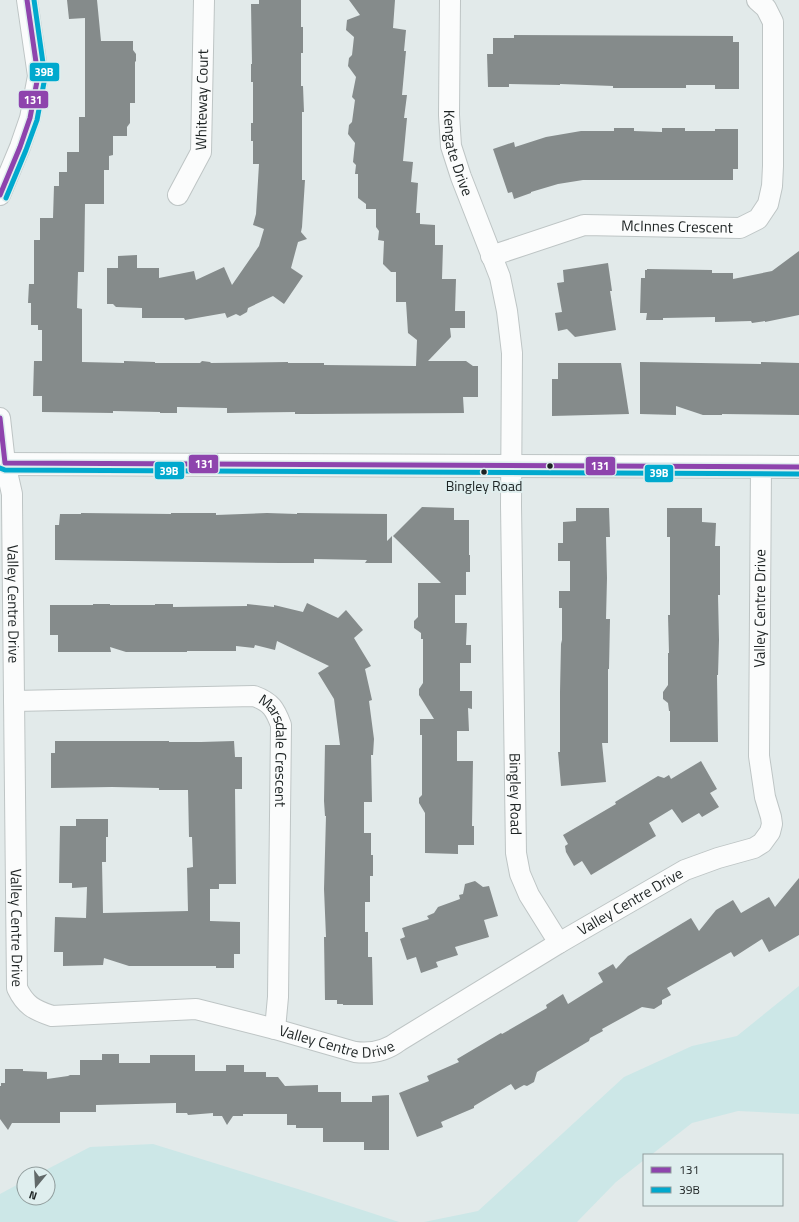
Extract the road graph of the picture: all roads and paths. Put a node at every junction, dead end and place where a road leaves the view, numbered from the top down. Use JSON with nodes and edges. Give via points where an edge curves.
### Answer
{"nodes":[{"id":1,"x":27,"y":0,"type":"edge"},
{"id":2,"x":204,"y":0,"type":"edge"},
{"id":3,"x":450,"y":0,"type":"edge"},
{"id":4,"x":757,"y":0,"type":"edge"},
{"id":5,"x":0,"y":195,"type":"edge"},
{"id":6,"x":178,"y":195,"type":"dead end"},
{"id":7,"x":491,"y":256,"type":"junction"},
{"id":8,"x":0,"y":418,"type":"edge"},
{"id":9,"x":3,"y":464,"type":"edge"},
{"id":10,"x":512,"y":465,"type":"junction"},
{"id":11,"x":762,"y":467,"type":"junction"},
{"id":12,"x":799,"y":467,"type":"edge"},
{"id":13,"x":14,"y":701,"type":"junction"},
{"id":14,"x":559,"y":943,"type":"junction"},
{"id":15,"x":275,"y":1029,"type":"junction"}],
"edges":[{"from":1,"to":5,"type":"street","via":[[38,76],[30,118]]},
{"from":2,"to":6,"type":"street","name":"Whiteway Court","via":[[201,152]]},
{"from":3,"to":7,"type":"street","name":"Kengate Drive","via":[[451,146]]},
{"from":4,"to":7,"type":"street","name":"McInnes Crescent","via":[[766,8],[773,22],[772,186],[768,204],[758,219],[740,228],[584,225]]},
{"from":7,"to":10,"type":"street","name":"Kengate Drive","via":[[502,284],[508,311],[512,353]]},
{"from":8,"to":9,"type":"street","name":"Valley Centre Drive"},
{"from":9,"to":10,"type":"street"},
{"from":9,"to":13,"type":"street","name":"Valley Centre Drive","via":[[12,494]]},
{"from":10,"to":11,"type":"street"},
{"from":10,"to":14,"type":"street","name":"Bingley Road","via":[[516,853],[520,874],[529,895]]},
{"from":11,"to":12,"type":"street"},
{"from":11,"to":14,"type":"street","name":"Valley Centre Drive","via":[[759,756],[765,797],[771,817],[770,832],[762,843],[754,848],[686,870]]},
{"from":13,"to":15,"type":"street","name":"Valley Centre Drive","via":[[17,988],[21,996],[30,1007],[52,1016],[196,1009]]},
{"from":13,"to":15,"type":"street","name":"Marsdale Crescent","via":[[254,696],[272,707],[281,725],[278,996]]},
{"from":14,"to":15,"type":"street","name":"Valley Centre Drive","via":[[383,1050],[355,1052]]}]}
